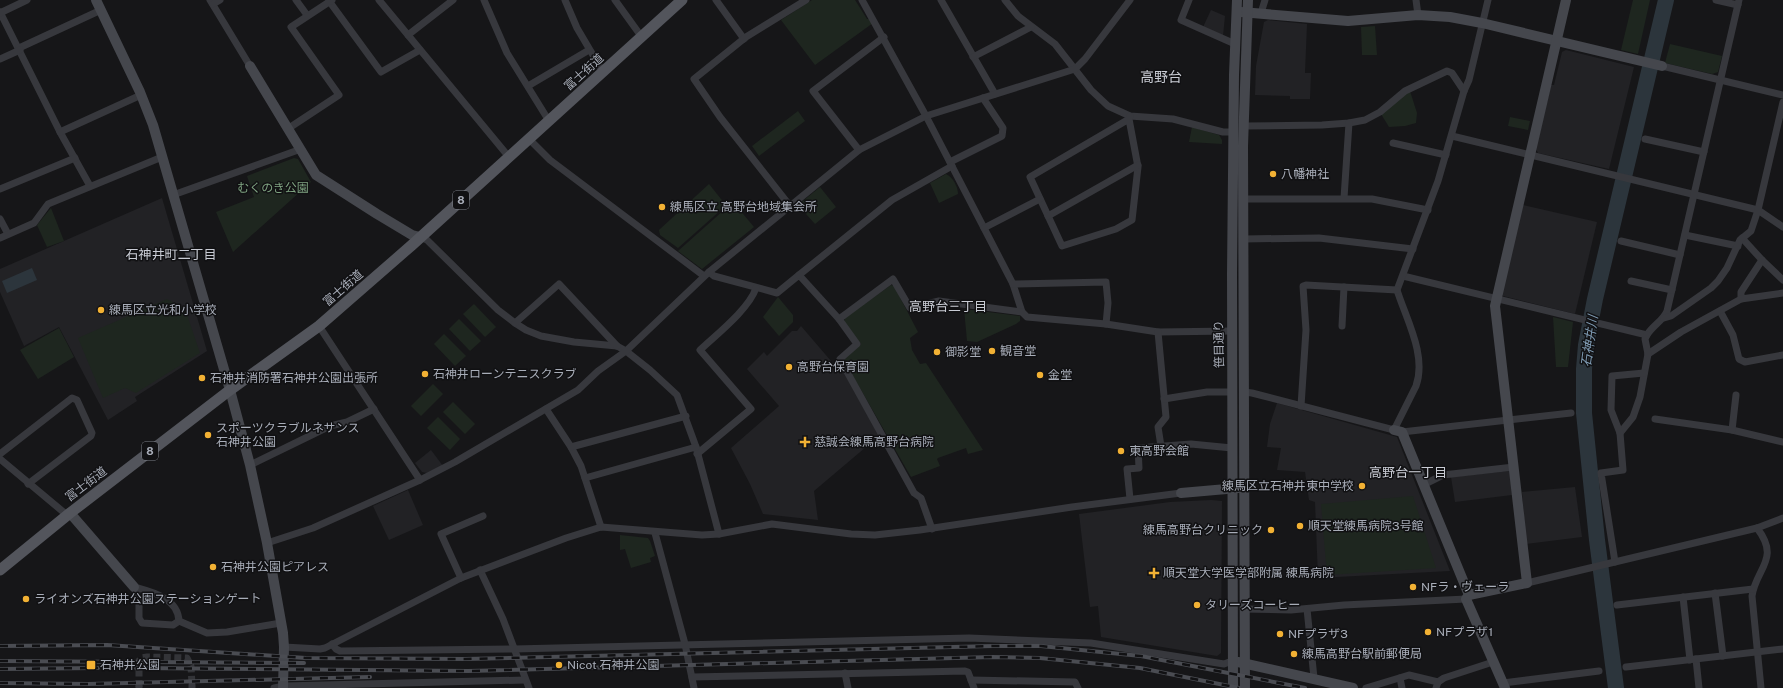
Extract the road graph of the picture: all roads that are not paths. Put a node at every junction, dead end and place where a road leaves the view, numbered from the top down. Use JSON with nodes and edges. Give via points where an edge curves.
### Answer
{"nodes":[{"id":1,"x":27,"y":0,"type":"edge"},
{"id":2,"x":96,"y":0,"type":"edge"},
{"id":3,"x":220,"y":0,"type":"edge"},
{"id":4,"x":296,"y":0,"type":"edge"},
{"id":5,"x":379,"y":0,"type":"edge"},
{"id":6,"x":454,"y":0,"type":"edge"},
{"id":7,"x":484,"y":0,"type":"edge"},
{"id":8,"x":565,"y":0,"type":"edge"},
{"id":9,"x":615,"y":0,"type":"edge"},
{"id":10,"x":682,"y":0,"type":"edge"},
{"id":11,"x":716,"y":0,"type":"edge"},
{"id":12,"x":806,"y":0,"type":"edge"},
{"id":13,"x":862,"y":0,"type":"edge"},
{"id":14,"x":941,"y":0,"type":"edge"},
{"id":15,"x":1005,"y":0,"type":"edge"},
{"id":16,"x":1130,"y":0,"type":"edge"},
{"id":17,"x":1189,"y":0,"type":"edge"},
{"id":18,"x":1237,"y":0,"type":"edge"},
{"id":19,"x":1248,"y":0,"type":"edge"},
{"id":20,"x":1265,"y":0,"type":"edge"},
{"id":21,"x":1416,"y":0,"type":"edge"},
{"id":22,"x":1488,"y":0,"type":"edge"},
{"id":23,"x":1566,"y":0,"type":"edge"},
{"id":24,"x":1716,"y":0,"type":"edge"},
{"id":25,"x":330,"y":1,"type":"edge"},
{"id":26,"x":212,"y":2,"type":"edge"},
{"id":27,"x":1739,"y":3,"type":"edge"},
{"id":28,"x":101,"y":10,"type":"junction"},
{"id":29,"x":1242,"y":12,"type":"junction"},
{"id":30,"x":1261,"y":13,"type":"junction"},
{"id":31,"x":1,"y":16,"type":"edge"},
{"id":32,"x":307,"y":16,"type":"junction"},
{"id":33,"x":1418,"y":16,"type":"junction"},
{"id":34,"x":1482,"y":23,"type":"junction"},
{"id":35,"x":1031,"y":27,"type":"junction"},
{"id":36,"x":408,"y":35,"type":"junction"},
{"id":37,"x":641,"y":36,"type":"junction"},
{"id":38,"x":884,"y":37,"type":"junction"},
{"id":39,"x":744,"y":39,"type":"junction"},
{"id":40,"x":1556,"y":41,"type":"junction"},
{"id":41,"x":1235,"y":44,"type":"junction"},
{"id":42,"x":20,"y":49,"type":"junction"},
{"id":43,"x":420,"y":50,"type":"junction"},
{"id":44,"x":589,"y":50,"type":"junction"},
{"id":45,"x":973,"y":57,"type":"junction"},
{"id":46,"x":0,"y":59,"type":"edge"},
{"id":47,"x":250,"y":66,"type":"joint"},
{"id":48,"x":1661,"y":66,"type":"joint"},
{"id":49,"x":1075,"y":69,"type":"junction"},
{"id":50,"x":603,"y":72,"type":"junction"},
{"id":51,"x":1721,"y":80,"type":"junction"},
{"id":52,"x":528,"y":86,"type":"junction"},
{"id":53,"x":1464,"y":91,"type":"junction"},
{"id":54,"x":994,"y":94,"type":"junction"},
{"id":55,"x":141,"y":95,"type":"junction"},
{"id":56,"x":1783,"y":95,"type":"edge"},
{"id":57,"x":983,"y":98,"type":"junction"},
{"id":58,"x":1783,"y":102,"type":"edge"},
{"id":59,"x":926,"y":116,"type":"junction"},
{"id":60,"x":1130,"y":117,"type":"junction"},
{"id":61,"x":549,"y":121,"type":"junction"},
{"id":62,"x":1348,"y":123,"type":"junction"},
{"id":63,"x":1244,"y":126,"type":"junction"},
{"id":64,"x":289,"y":128,"type":"junction"},
{"id":65,"x":60,"y":132,"type":"junction"},
{"id":66,"x":1234,"y":132,"type":"junction"},
{"id":67,"x":1452,"y":136,"type":"junction"},
{"id":68,"x":530,"y":139,"type":"junction"},
{"id":69,"x":1645,"y":139,"type":"dead end"},
{"id":70,"x":1393,"y":143,"type":"dead end"},
{"id":71,"x":301,"y":149,"type":"junction"},
{"id":72,"x":859,"y":150,"type":"junction"},
{"id":73,"x":1704,"y":152,"type":"junction"},
{"id":74,"x":1446,"y":155,"type":"junction"},
{"id":75,"x":1530,"y":155,"type":"junction"},
{"id":76,"x":162,"y":157,"type":"junction"},
{"id":77,"x":75,"y":158,"type":"junction"},
{"id":78,"x":509,"y":158,"type":"junction"},
{"id":79,"x":951,"y":164,"type":"junction"},
{"id":80,"x":1138,"y":165,"type":"junction"},
{"id":81,"x":90,"y":186,"type":"junction"},
{"id":82,"x":0,"y":189,"type":"edge"},
{"id":83,"x":1694,"y":194,"type":"junction"},
{"id":84,"x":173,"y":195,"type":"junction"},
{"id":85,"x":1344,"y":198,"type":"junction"},
{"id":86,"x":1040,"y":199,"type":"junction"},
{"id":87,"x":1243,"y":199,"type":"junction"},
{"id":88,"x":790,"y":206,"type":"junction"},
{"id":89,"x":1428,"y":210,"type":"junction"},
{"id":90,"x":1758,"y":210,"type":"junction"},
{"id":91,"x":1048,"y":216,"type":"junction"},
{"id":92,"x":0,"y":219,"type":"edge"},
{"id":93,"x":1783,"y":227,"type":"edge"},
{"id":94,"x":984,"y":228,"type":"junction"},
{"id":95,"x":8,"y":234,"type":"junction"},
{"id":96,"x":1685,"y":235,"type":"junction"},
{"id":97,"x":420,"y":237,"type":"junction"},
{"id":98,"x":0,"y":238,"type":"edge"},
{"id":99,"x":1742,"y":238,"type":"junction"},
{"id":100,"x":1243,"y":239,"type":"junction"},
{"id":101,"x":1621,"y":241,"type":"dead end"},
{"id":102,"x":1738,"y":246,"type":"junction"},
{"id":103,"x":1413,"y":249,"type":"junction"},
{"id":104,"x":1680,"y":255,"type":"junction"},
{"id":105,"x":1762,"y":260,"type":"junction"},
{"id":106,"x":707,"y":274,"type":"junction"},
{"id":107,"x":799,"y":275,"type":"junction"},
{"id":108,"x":1403,"y":276,"type":"junction"},
{"id":109,"x":1783,"y":280,"type":"edge"},
{"id":110,"x":1631,"y":281,"type":"dead end"},
{"id":111,"x":1012,"y":284,"type":"junction"},
{"id":112,"x":1344,"y":287,"type":"junction"},
{"id":113,"x":756,"y":288,"type":"junction"},
{"id":114,"x":1397,"y":290,"type":"junction"},
{"id":115,"x":1672,"y":290,"type":"junction"},
{"id":116,"x":1783,"y":293,"type":"edge"},
{"id":117,"x":1496,"y":298,"type":"junction"},
{"id":118,"x":1741,"y":298,"type":"junction"},
{"id":119,"x":1022,"y":312,"type":"junction"},
{"id":120,"x":1720,"y":312,"type":"junction"},
{"id":121,"x":1664,"y":318,"type":"junction"},
{"id":122,"x":839,"y":319,"type":"junction"},
{"id":123,"x":515,"y":323,"type":"junction"},
{"id":124,"x":1106,"y":324,"type":"junction"},
{"id":125,"x":319,"y":326,"type":"junction"},
{"id":126,"x":1342,"y":326,"type":"dead end"},
{"id":127,"x":1232,"y":331,"type":"junction"},
{"id":128,"x":1158,"y":332,"type":"junction"},
{"id":129,"x":1647,"y":335,"type":"junction"},
{"id":130,"x":617,"y":346,"type":"junction"},
{"id":131,"x":626,"y":351,"type":"junction"},
{"id":132,"x":1648,"y":354,"type":"junction"},
{"id":133,"x":1783,"y":355,"type":"edge"},
{"id":134,"x":1644,"y":373,"type":"junction"},
{"id":135,"x":230,"y":390,"type":"junction"},
{"id":136,"x":1233,"y":392,"type":"junction"},
{"id":137,"x":1244,"y":392,"type":"junction"},
{"id":138,"x":1736,"y":395,"type":"dead end"},
{"id":139,"x":1164,"y":399,"type":"junction"},
{"id":140,"x":1300,"y":406,"type":"junction"},
{"id":141,"x":374,"y":409,"type":"junction"},
{"id":142,"x":546,"y":409,"type":"junction"},
{"id":143,"x":1571,"y":413,"type":"dead end"},
{"id":144,"x":686,"y":416,"type":"junction"},
{"id":145,"x":1655,"y":419,"type":"dead end"},
{"id":146,"x":1508,"y":420,"type":"junction"},
{"id":147,"x":1732,"y":430,"type":"junction"},
{"id":148,"x":1398,"y":431,"type":"junction"},
{"id":149,"x":1620,"y":433,"type":"junction"},
{"id":150,"x":1783,"y":442,"type":"edge"},
{"id":151,"x":1161,"y":446,"type":"junction"},
{"id":152,"x":571,"y":447,"type":"junction"},
{"id":153,"x":1232,"y":448,"type":"junction"},
{"id":154,"x":696,"y":451,"type":"junction"},
{"id":155,"x":0,"y":454,"type":"edge"},
{"id":156,"x":0,"y":459,"type":"edge"},
{"id":157,"x":250,"y":465,"type":"junction"},
{"id":158,"x":1514,"y":467,"type":"junction"},
{"id":159,"x":585,"y":478,"type":"junction"},
{"id":160,"x":420,"y":480,"type":"junction"},
{"id":161,"x":28,"y":484,"type":"junction"},
{"id":162,"x":1423,"y":485,"type":"junction"},
{"id":163,"x":1232,"y":488,"type":"junction"},
{"id":164,"x":1244,"y":488,"type":"junction"},
{"id":165,"x":1181,"y":493,"type":"joint"},
{"id":166,"x":1130,"y":499,"type":"junction"},
{"id":167,"x":69,"y":514,"type":"junction"},
{"id":168,"x":483,"y":516,"type":"dead end"},
{"id":169,"x":1783,"y":518,"type":"edge"},
{"id":170,"x":601,"y":527,"type":"junction"},
{"id":171,"x":932,"y":528,"type":"junction"},
{"id":172,"x":1758,"y":528,"type":"junction"},
{"id":173,"x":655,"y":533,"type":"junction"},
{"id":174,"x":719,"y":534,"type":"junction"},
{"id":175,"x":267,"y":543,"type":"junction"},
{"id":176,"x":1614,"y":562,"type":"junction"},
{"id":177,"x":2,"y":565,"type":"edge"},
{"id":178,"x":480,"y":570,"type":"junction"},
{"id":179,"x":461,"y":578,"type":"junction"},
{"id":180,"x":1527,"y":583,"type":"junction"},
{"id":181,"x":134,"y":587,"type":"junction"},
{"id":182,"x":1753,"y":589,"type":"junction"},
{"id":183,"x":1715,"y":593,"type":"junction"},
{"id":184,"x":1468,"y":597,"type":"junction"},
{"id":185,"x":1683,"y":597,"type":"junction"},
{"id":186,"x":1617,"y":605,"type":"dead end"},
{"id":187,"x":1244,"y":609,"type":"junction"},
{"id":188,"x":1306,"y":609,"type":"junction"},
{"id":189,"x":179,"y":621,"type":"junction"},
{"id":190,"x":281,"y":623,"type":"junction"},
{"id":191,"x":332,"y":644,"type":"junction"},
{"id":192,"x":685,"y":644,"type":"junction"},
{"id":193,"x":284,"y":647,"type":"junction"},
{"id":194,"x":514,"y":649,"type":"junction"},
{"id":195,"x":1783,"y":649,"type":"edge"},
{"id":196,"x":1757,"y":652,"type":"junction"},
{"id":197,"x":1722,"y":656,"type":"junction"},
{"id":198,"x":1693,"y":659,"type":"junction"},
{"id":199,"x":1232,"y":661,"type":"junction"},
{"id":200,"x":1494,"y":662,"type":"junction"},
{"id":201,"x":1244,"y":663,"type":"junction"},
{"id":202,"x":1626,"y":667,"type":"dead end"},
{"id":203,"x":1599,"y":671,"type":"dead end"},
{"id":204,"x":844,"y":673,"type":"junction"},
{"id":205,"x":692,"y":677,"type":"junction"},
{"id":206,"x":1314,"y":678,"type":"junction"},
{"id":207,"x":1400,"y":678,"type":"junction"},
{"id":208,"x":525,"y":680,"type":"junction"},
{"id":209,"x":971,"y":680,"type":"junction"},
{"id":210,"x":1018,"y":680,"type":"junction"},
{"id":211,"x":1437,"y":685,"type":"edge"},
{"id":212,"x":424,"y":686,"type":"edge"},
{"id":213,"x":1504,"y":686,"type":"edge"},
{"id":214,"x":280,"y":687,"type":"edge"},
{"id":215,"x":315,"y":687,"type":"edge"},
{"id":216,"x":1347,"y":687,"type":"edge"},
{"id":217,"x":529,"y":688,"type":"edge"},
{"id":218,"x":694,"y":688,"type":"edge"},
{"id":219,"x":848,"y":688,"type":"edge"},
{"id":220,"x":974,"y":688,"type":"edge"},
{"id":221,"x":1021,"y":688,"type":"edge"},
{"id":222,"x":1078,"y":688,"type":"edge"},
{"id":223,"x":1233,"y":688,"type":"edge"},
{"id":224,"x":1245,"y":688,"type":"edge"},
{"id":225,"x":1366,"y":688,"type":"edge"},
{"id":226,"x":1402,"y":688,"type":"edge"},
{"id":227,"x":1699,"y":688,"type":"edge"},
{"id":228,"x":1761,"y":688,"type":"edge"}],
"edges":[{"from":1,"to":31,"type":"street"},
{"from":2,"to":28,"type":"street"},
{"from":3,"to":26,"type":"street"},
{"from":4,"to":32,"type":"street"},
{"from":5,"to":36,"type":"street"},
{"from":6,"to":36,"type":"street"},
{"from":7,"to":52,"type":"street","via":[[508,53]]},
{"from":8,"to":44,"type":"street"},
{"from":9,"to":37,"type":"street"},
{"from":10,"to":37,"type":"main road","name":"富士街道","number":"8"},
{"from":11,"to":39,"type":"street"},
{"from":12,"to":39,"type":"street"},
{"from":13,"to":38,"type":"street"},
{"from":14,"to":45,"type":"street"},
{"from":15,"to":35,"type":"street"},
{"from":16,"to":49,"type":"street"},
{"from":17,"to":41,"type":"street","via":[[1181,20]]},
{"from":18,"to":29,"type":"street","name":"笹目通り"},
{"from":19,"to":29,"type":"street","name":"笹目通り"},
{"from":20,"to":30,"type":"street"},
{"from":21,"to":33,"type":"street"},
{"from":22,"to":34,"type":"street"},
{"from":23,"to":40,"type":"street"},
{"from":24,"to":27,"type":"street"},
{"from":25,"to":32,"type":"street"},
{"from":25,"to":43,"type":"street","via":[[381,72]]},
{"from":26,"to":47,"type":"street"},
{"from":27,"to":51,"type":"street"},
{"from":28,"to":42,"type":"street"},
{"from":28,"to":55,"type":"street"},
{"from":29,"to":30,"type":"street"},
{"from":29,"to":41,"type":"street","name":"笹目通り"},
{"from":29,"to":63,"type":"street","name":"笹目通り"},
{"from":30,"to":33,"type":"street","via":[[1348,21]]},
{"from":31,"to":42,"type":"street"},
{"from":32,"to":64,"type":"street","via":[[292,25],[292,29],[339,95]]},
{"from":33,"to":34,"type":"street","via":[[1450,17]]},
{"from":34,"to":40,"type":"street"},
{"from":34,"to":53,"type":"street","via":[[1469,80]]},
{"from":35,"to":45,"type":"street"},
{"from":35,"to":49,"type":"street","via":[[1055,44]]},
{"from":36,"to":43,"type":"street"},
{"from":37,"to":50,"type":"main road","name":"富士街道","number":"8"},
{"from":38,"to":59,"type":"street"},
{"from":38,"to":72,"type":"street","via":[[813,91]]},
{"from":39,"to":88,"type":"street","via":[[694,79],[720,117]]},
{"from":40,"to":48,"type":"street"},
{"from":40,"to":75,"type":"street"},
{"from":41,"to":66,"type":"street","name":"笹目通り"},
{"from":42,"to":46,"type":"street"},
{"from":42,"to":65,"type":"street"},
{"from":43,"to":78,"type":"street"},
{"from":44,"to":50,"type":"street"},
{"from":44,"to":52,"type":"street"},
{"from":45,"to":54,"type":"street"},
{"from":47,"to":64,"type":"street"},
{"from":48,"to":51,"type":"street"},
{"from":49,"to":54,"type":"street"},
{"from":49,"to":60,"type":"street","via":[[1103,102]]},
{"from":50,"to":61,"type":"main road","name":"富士街道","number":"8"},
{"from":51,"to":56,"type":"street"},
{"from":51,"to":73,"type":"street"},
{"from":52,"to":61,"type":"street"},
{"from":53,"to":62,"type":"street","via":[[1452,73],[1447,71],[1405,91],[1380,112],[1365,120]]},
{"from":53,"to":67,"type":"street"},
{"from":54,"to":57,"type":"street"},
{"from":55,"to":65,"type":"street"},
{"from":55,"to":76,"type":"street"},
{"from":57,"to":59,"type":"street"},
{"from":57,"to":79,"type":"street","via":[[1003,128],[1002,136]]},
{"from":58,"to":90,"type":"street"},
{"from":59,"to":72,"type":"street"},
{"from":59,"to":79,"type":"street"},
{"from":60,"to":66,"type":"street","via":[[1173,119],[1223,132]]},
{"from":60,"to":80,"type":"street"},
{"from":60,"to":86,"type":"street","via":[[1030,177]]},
{"from":61,"to":68,"type":"main road","name":"富士街道","number":"8"},
{"from":62,"to":63,"type":"street"},
{"from":62,"to":85,"type":"street"},
{"from":63,"to":87,"type":"street","name":"笹目通り"},
{"from":64,"to":71,"type":"street"},
{"from":65,"to":77,"type":"street"},
{"from":66,"to":127,"type":"street","name":"笹目通り"},
{"from":67,"to":74,"type":"street"},
{"from":67,"to":75,"type":"street"},
{"from":68,"to":78,"type":"main road","name":"富士街道","number":"8"},
{"from":68,"to":106,"type":"street","via":[[550,160]]},
{"from":69,"to":73,"type":"street"},
{"from":70,"to":74,"type":"street"},
{"from":71,"to":84,"type":"street"},
{"from":71,"to":97,"type":"street","via":[[321,179],[405,231]]},
{"from":72,"to":88,"type":"street"},
{"from":73,"to":83,"type":"street"},
{"from":74,"to":89,"type":"street"},
{"from":75,"to":83,"type":"street"},
{"from":75,"to":117,"type":"street"},
{"from":76,"to":81,"type":"street"},
{"from":76,"to":84,"type":"street"},
{"from":77,"to":81,"type":"street"},
{"from":77,"to":82,"type":"street"},
{"from":78,"to":97,"type":"main road","name":"富士街道","number":"8"},
{"from":79,"to":94,"type":"street"},
{"from":79,"to":107,"type":"street","via":[[892,200]]},
{"from":80,"to":91,"type":"street"},
{"from":80,"to":91,"type":"street","via":[[1132,220],[1116,229],[1062,246]]},
{"from":81,"to":95,"type":"street","via":[[48,204],[34,222]]},
{"from":83,"to":90,"type":"street"},
{"from":83,"to":96,"type":"street"},
{"from":84,"to":135,"type":"street"},
{"from":85,"to":87,"type":"street"},
{"from":85,"to":89,"type":"street","via":[[1372,199]]},
{"from":86,"to":91,"type":"street"},
{"from":86,"to":94,"type":"street"},
{"from":87,"to":100,"type":"street","name":"笹目通り"},
{"from":88,"to":106,"type":"street"},
{"from":89,"to":103,"type":"street"},
{"from":90,"to":93,"type":"street"},
{"from":90,"to":99,"type":"street","via":[[1751,231]]},
{"from":92,"to":95,"type":"street"},
{"from":94,"to":111,"type":"street"},
{"from":95,"to":98,"type":"street"},
{"from":96,"to":102,"type":"street"},
{"from":96,"to":104,"type":"street"},
{"from":97,"to":123,"type":"street","via":[[427,240],[498,310]]},
{"from":97,"to":125,"type":"main road","name":"富士街道","number":"8"},
{"from":99,"to":102,"type":"street"},
{"from":99,"to":105,"type":"street"},
{"from":100,"to":103,"type":"street","via":[[1319,238]]},
{"from":100,"to":137,"type":"street","name":"笹目通り"},
{"from":101,"to":104,"type":"street"},
{"from":102,"to":121,"type":"street","via":[[1727,268],[1711,288],[1671,316]]},
{"from":103,"to":108,"type":"street"},
{"from":104,"to":115,"type":"street"},
{"from":105,"to":109,"type":"street"},
{"from":105,"to":118,"type":"street","via":[[1741,292]]},
{"from":106,"to":113,"type":"street"},
{"from":106,"to":131,"type":"street"},
{"from":107,"to":113,"type":"street","via":[[777,293]]},
{"from":107,"to":122,"type":"street"},
{"from":108,"to":114,"type":"street"},
{"from":108,"to":117,"type":"street"},
{"from":110,"to":115,"type":"street"},
{"from":111,"to":119,"type":"street"},
{"from":111,"to":124,"type":"street","via":[[1106,282]]},
{"from":112,"to":114,"type":"street"},
{"from":112,"to":126,"type":"street"},
{"from":112,"to":140,"type":"street","via":[[1303,286],[1306,330]]},
{"from":113,"to":154,"type":"street","via":[[754,295],[735,317],[700,350],[751,409]]},
{"from":114,"to":148,"type":"street","via":[[1412,327],[1419,368],[1416,386]]},
{"from":115,"to":121,"type":"street"},
{"from":116,"to":118,"type":"street"},
{"from":117,"to":129,"type":"street"},
{"from":117,"to":146,"type":"street"},
{"from":118,"to":120,"type":"street"},
{"from":119,"to":122,"type":"street","via":[[939,301],[910,308],[893,280]]},
{"from":119,"to":124,"type":"street","via":[[1027,317]]},
{"from":120,"to":132,"type":"street","via":[[1681,332]]},
{"from":120,"to":133,"type":"street","via":[[1733,335],[1739,359],[1744,362]]},
{"from":121,"to":129,"type":"street"},
{"from":122,"to":171,"type":"street","via":[[857,344],[840,359],[914,493],[921,498]]},
{"from":123,"to":130,"type":"street","via":[[541,336]]},
{"from":123,"to":130,"type":"street","via":[[559,284]]},
{"from":124,"to":128,"type":"street"},
{"from":125,"to":135,"type":"main road","name":"富士街道","number":"8"},
{"from":125,"to":141,"type":"street"},
{"from":127,"to":128,"type":"street"},
{"from":127,"to":136,"type":"street","name":"笹目通り"},
{"from":128,"to":139,"type":"street"},
{"from":129,"to":132,"type":"street","via":[[1645,339]]},
{"from":130,"to":131,"type":"street"},
{"from":131,"to":142,"type":"street","via":[[598,371],[578,390]]},
{"from":131,"to":144,"type":"street","via":[[677,395]]},
{"from":132,"to":134,"type":"street"},
{"from":134,"to":149,"type":"street","via":[[1640,397],[1633,416]]},
{"from":134,"to":149,"type":"street","via":[[1612,376],[1611,410]]},
{"from":135,"to":157,"type":"street"},
{"from":135,"to":167,"type":"main road","name":"富士街道","number":"8"},
{"from":136,"to":139,"type":"street","via":[[1207,392]]},
{"from":136,"to":153,"type":"street","name":"笹目通り"},
{"from":137,"to":140,"type":"street"},
{"from":137,"to":164,"type":"street","name":"笹目通り"},
{"from":138,"to":147,"type":"street"},
{"from":139,"to":151,"type":"street","via":[[1166,417],[1158,427]]},
{"from":140,"to":148,"type":"street"},
{"from":141,"to":157,"type":"street","via":[[347,422],[330,426]]},
{"from":141,"to":160,"type":"street"},
{"from":142,"to":152,"type":"street"},
{"from":142,"to":160,"type":"street"},
{"from":143,"to":146,"type":"street"},
{"from":144,"to":152,"type":"street"},
{"from":144,"to":154,"type":"street"},
{"from":145,"to":147,"type":"street"},
{"from":146,"to":148,"type":"street"},
{"from":146,"to":158,"type":"street"},
{"from":147,"to":150,"type":"street"},
{"from":148,"to":162,"type":"street"},
{"from":149,"to":176,"type":"street","via":[[1623,470],[1601,473]]},
{"from":151,"to":153,"type":"street","via":[[1191,444]]},
{"from":151,"to":166,"type":"street","via":[[1138,448],[1139,468],[1127,469]]},
{"from":152,"to":159,"type":"street"},
{"from":153,"to":163,"type":"street","name":"笹目通り"},
{"from":154,"to":159,"type":"street"},
{"from":154,"to":174,"type":"street"},
{"from":155,"to":161,"type":"street","via":[[72,398],[77,400],[92,433],[91,436]]},
{"from":156,"to":161,"type":"street"},
{"from":157,"to":175,"type":"street"},
{"from":158,"to":162,"type":"street","via":[[1443,475]]},
{"from":158,"to":180,"type":"street"},
{"from":159,"to":170,"type":"street"},
{"from":160,"to":175,"type":"street","via":[[312,528]]},
{"from":161,"to":167,"type":"street"},
{"from":162,"to":184,"type":"street"},
{"from":163,"to":164,"type":"street"},
{"from":163,"to":165,"type":"street"},
{"from":163,"to":199,"type":"street","name":"笹目通り"},
{"from":164,"to":187,"type":"street","name":"笹目通り"},
{"from":165,"to":166,"type":"street"},
{"from":166,"to":171,"type":"street"},
{"from":167,"to":177,"type":"main road","name":"富士街道","number":"8"},
{"from":167,"to":181,"type":"street"},
{"from":168,"to":179,"type":"street","via":[[441,534]]},
{"from":169,"to":172,"type":"street"},
{"from":170,"to":173,"type":"street"},
{"from":170,"to":178,"type":"street"},
{"from":171,"to":174,"type":"street","via":[[875,535],[772,524]]},
{"from":172,"to":176,"type":"street"},
{"from":172,"to":182,"type":"street","via":[[1765,540],[1768,559]]},
{"from":173,"to":174,"type":"street"},
{"from":173,"to":192,"type":"street"},
{"from":175,"to":190,"type":"street"},
{"from":176,"to":180,"type":"street"},
{"from":178,"to":179,"type":"street"},
{"from":178,"to":194,"type":"street"},
{"from":179,"to":191,"type":"street"},
{"from":180,"to":184,"type":"street"},
{"from":181,"to":189,"type":"street","via":[[164,597],[176,612]]},
{"from":181,"to":189,"type":"street","via":[[139,602],[138,618],[142,623],[173,625]]},
{"from":182,"to":183,"type":"street"},
{"from":182,"to":196,"type":"street"},
{"from":183,"to":185,"type":"street"},
{"from":183,"to":197,"type":"street"},
{"from":184,"to":188,"type":"street"},
{"from":184,"to":200,"type":"street"},
{"from":185,"to":186,"type":"street"},
{"from":185,"to":198,"type":"street"},
{"from":187,"to":188,"type":"street"},
{"from":187,"to":201,"type":"street","name":"笹目通り"},
{"from":188,"to":206,"type":"street"},
{"from":189,"to":190,"type":"street","via":[[207,633]]},
{"from":190,"to":193,"type":"street"},
{"from":191,"to":193,"type":"street","via":[[320,649]]},
{"from":191,"to":194,"type":"street","via":[[340,651]]},
{"from":192,"to":194,"type":"street"},
{"from":192,"to":199,"type":"street","via":[[1003,638],[1091,643],[1224,664]]},
{"from":192,"to":205,"type":"street"},
{"from":193,"to":214,"type":"street"},
{"from":194,"to":208,"type":"street"},
{"from":195,"to":196,"type":"street"},
{"from":196,"to":197,"type":"street"},
{"from":196,"to":228,"type":"street"},
{"from":197,"to":198,"type":"street"},
{"from":198,"to":202,"type":"street"},
{"from":198,"to":227,"type":"street"},
{"from":199,"to":201,"type":"street"},
{"from":199,"to":223,"type":"street","name":"笹目通り"},
{"from":200,"to":211,"type":"street","via":[[1444,678]]},
{"from":200,"to":213,"type":"street"},
{"from":201,"to":206,"type":"street"},
{"from":201,"to":224,"type":"street","name":"笹目通り"},
{"from":203,"to":213,"type":"street"},
{"from":204,"to":205,"type":"street"},
{"from":204,"to":209,"type":"street","via":[[965,671]]},
{"from":204,"to":219,"type":"street"},
{"from":205,"to":218,"type":"street"},
{"from":206,"to":216,"type":"street"},
{"from":207,"to":211,"type":"street","via":[[1412,675]]},
{"from":207,"to":225,"type":"street"},
{"from":207,"to":226,"type":"street"},
{"from":208,"to":212,"type":"street"},
{"from":208,"to":217,"type":"street"},
{"from":209,"to":210,"type":"street"},
{"from":209,"to":220,"type":"street"},
{"from":210,"to":221,"type":"street"},
{"from":210,"to":222,"type":"street","via":[[1075,682]]},
{"from":212,"to":215,"type":"street"},
{"from":214,"to":215,"type":"street"}]}
